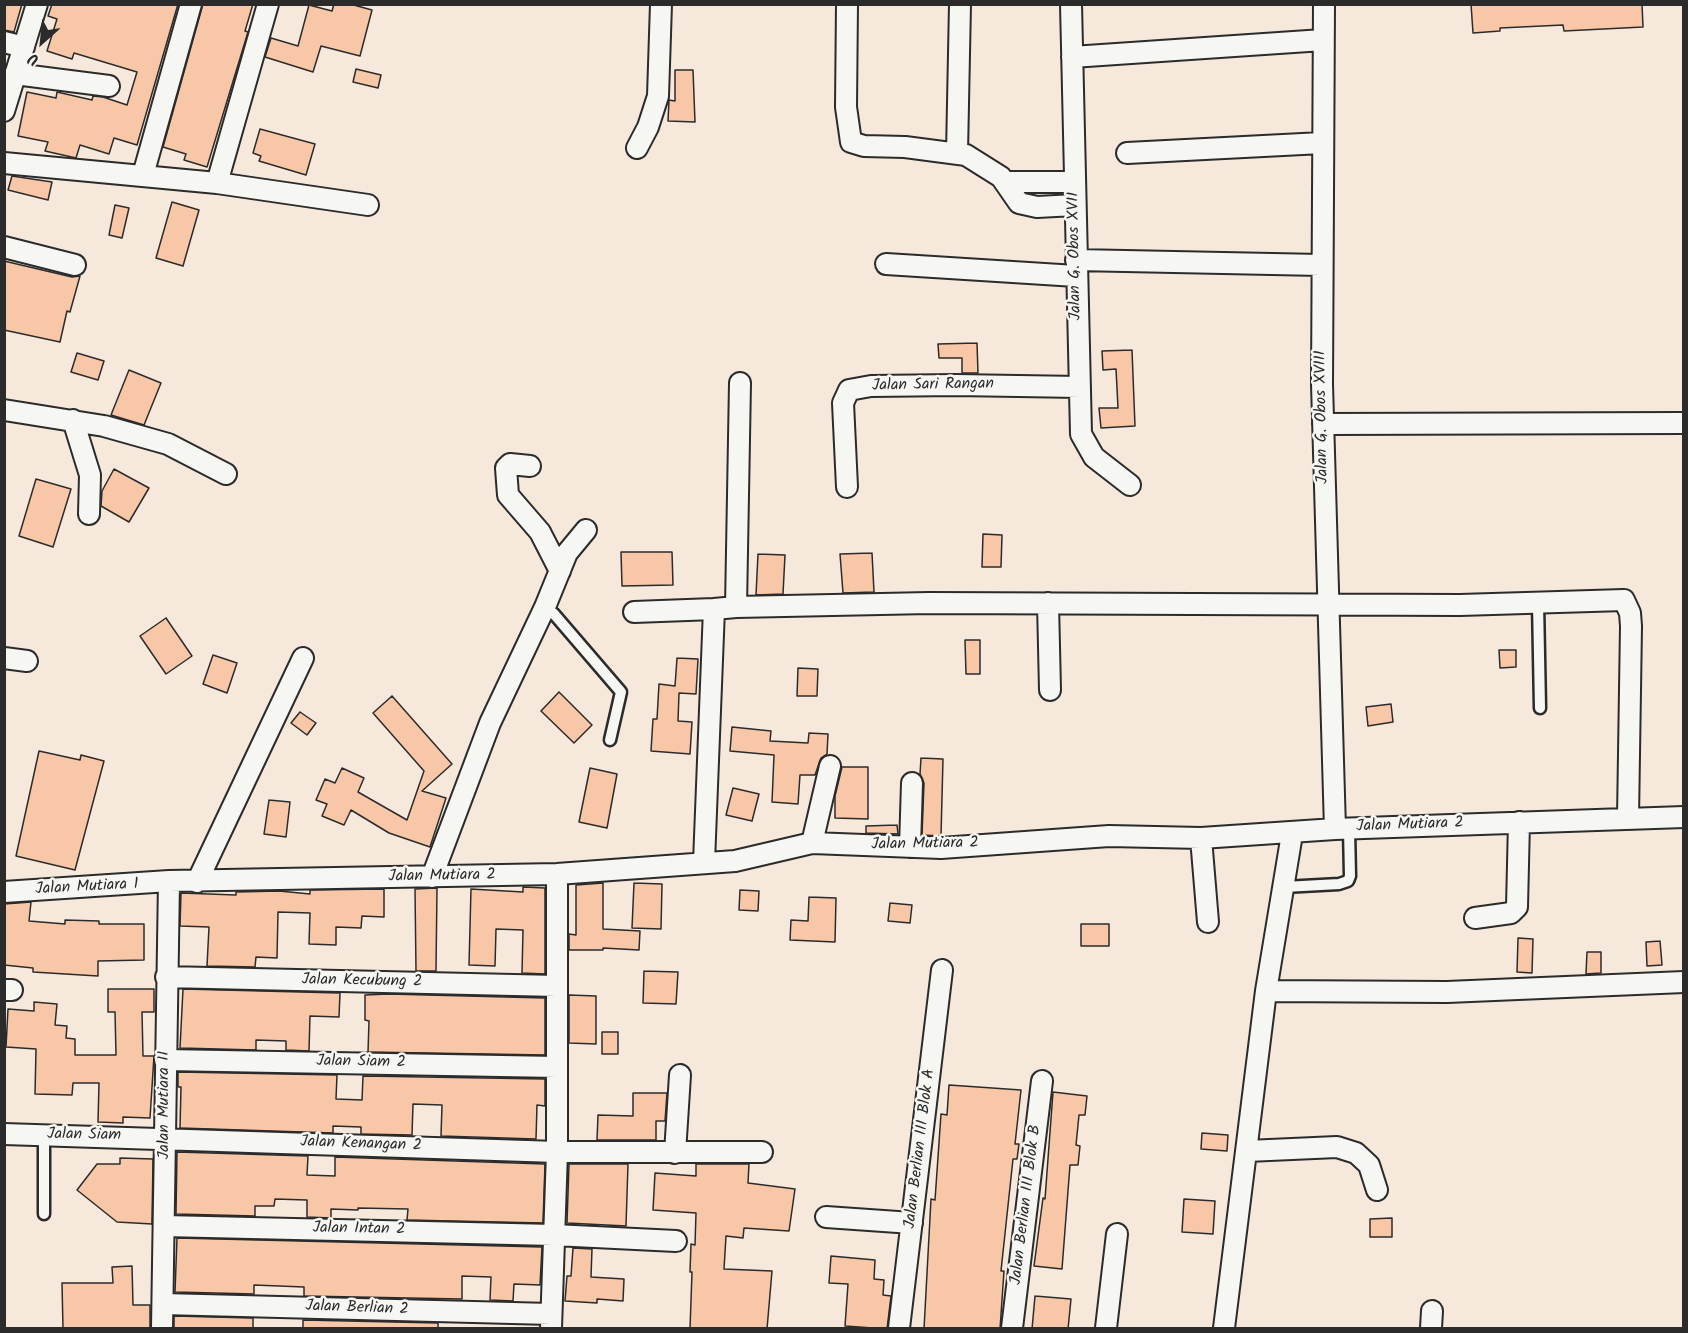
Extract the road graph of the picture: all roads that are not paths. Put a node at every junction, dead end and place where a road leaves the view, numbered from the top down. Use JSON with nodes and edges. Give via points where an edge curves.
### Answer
{"nodes":[{"id":1,"x":37,"y":4,"type":"edge"},
{"id":2,"x":191,"y":4,"type":"edge"},
{"id":3,"x":268,"y":4,"type":"edge"},
{"id":4,"x":661,"y":4,"type":"edge"},
{"id":5,"x":847,"y":4,"type":"edge"},
{"id":6,"x":960,"y":4,"type":"edge"},
{"id":7,"x":1071,"y":4,"type":"edge"},
{"id":8,"x":1324,"y":4,"type":"edge"},
{"id":9,"x":1323,"y":40,"type":"junction"},
{"id":10,"x":4,"y":42,"type":"edge"},
{"id":11,"x":24,"y":47,"type":"junction"},
{"id":12,"x":1072,"y":57,"type":"junction"},
{"id":13,"x":15,"y":74,"type":"junction"},
{"id":14,"x":109,"y":86,"type":"dead end"},
{"id":15,"x":4,"y":111,"type":"edge"},
{"id":16,"x":1322,"y":143,"type":"junction"},
{"id":17,"x":637,"y":148,"type":"dead end"},
{"id":18,"x":957,"y":153,"type":"junction"},
{"id":19,"x":1127,"y":153,"type":"dead end"},
{"id":20,"x":4,"y":163,"type":"edge"},
{"id":21,"x":143,"y":176,"type":"junction"},
{"id":22,"x":1006,"y":182,"type":"junction"},
{"id":23,"x":1075,"y":182,"type":"junction"},
{"id":24,"x":217,"y":183,"type":"junction"},
{"id":25,"x":368,"y":205,"type":"dead end"},
{"id":26,"x":1075,"y":205,"type":"junction"},
{"id":27,"x":4,"y":247,"type":"edge"},
{"id":28,"x":886,"y":264,"type":"dead end"},
{"id":29,"x":1321,"y":264,"type":"junction"},
{"id":30,"x":75,"y":265,"type":"dead end"},
{"id":31,"x":1076,"y":268,"type":"junction"},
{"id":32,"x":740,"y":383,"type":"dead end"},
{"id":33,"x":1080,"y":387,"type":"junction"},
{"id":34,"x":4,"y":410,"type":"edge"},
{"id":35,"x":73,"y":420,"type":"junction"},
{"id":36,"x":1683,"y":423,"type":"edge"},
{"id":37,"x":1323,"y":424,"type":"junction"},
{"id":38,"x":530,"y":465,"type":"dead end"},
{"id":39,"x":226,"y":474,"type":"dead end"},
{"id":40,"x":1130,"y":485,"type":"dead end"},
{"id":41,"x":847,"y":487,"type":"dead end"},
{"id":42,"x":89,"y":514,"type":"dead end"},
{"id":43,"x":586,"y":530,"type":"dead end"},
{"id":44,"x":560,"y":571,"type":"junction"},
{"id":45,"x":1538,"y":602,"type":"junction"},
{"id":46,"x":1048,"y":603,"type":"junction"},
{"id":47,"x":1328,"y":604,"type":"junction"},
{"id":48,"x":545,"y":607,"type":"junction"},
{"id":49,"x":736,"y":607,"type":"junction"},
{"id":50,"x":714,"y":609,"type":"junction"},
{"id":51,"x":634,"y":612,"type":"dead end"},
{"id":52,"x":4,"y":658,"type":"edge"},
{"id":53,"x":303,"y":658,"type":"dead end"},
{"id":54,"x":27,"y":661,"type":"dead end"},
{"id":55,"x":1050,"y":690,"type":"dead end"},
{"id":56,"x":1540,"y":708,"type":"dead end"},
{"id":57,"x":610,"y":740,"type":"dead end"},
{"id":58,"x":830,"y":766,"type":"dead end"},
{"id":59,"x":912,"y":783,"type":"dead end"},
{"id":60,"x":1683,"y":817,"type":"edge"},
{"id":61,"x":1628,"y":818,"type":"junction"},
{"id":62,"x":1518,"y":822,"type":"junction"},
{"id":63,"x":1342,"y":829,"type":"junction"},
{"id":64,"x":1292,"y":834,"type":"junction"},
{"id":65,"x":1201,"y":838,"type":"junction"},
{"id":66,"x":813,"y":843,"type":"junction"},
{"id":67,"x":910,"y":847,"type":"junction"},
{"id":68,"x":704,"y":862,"type":"junction"},
{"id":69,"x":557,"y":874,"type":"junction"},
{"id":70,"x":432,"y":877,"type":"junction"},
{"id":71,"x":168,"y":881,"type":"junction"},
{"id":72,"x":197,"y":882,"type":"junction"},
{"id":73,"x":1284,"y":887,"type":"junction"},
{"id":74,"x":4,"y":892,"type":"edge"},
{"id":75,"x":1475,"y":918,"type":"dead end"},
{"id":76,"x":1208,"y":922,"type":"dead end"},
{"id":77,"x":942,"y":970,"type":"dead end"},
{"id":78,"x":166,"y":977,"type":"junction"},
{"id":79,"x":1683,"y":981,"type":"edge"},
{"id":80,"x":557,"y":986,"type":"junction"},
{"id":81,"x":1266,"y":991,"type":"junction"},
{"id":82,"x":165,"y":1060,"type":"junction"},
{"id":83,"x":557,"y":1067,"type":"junction"},
{"id":84,"x":680,"y":1075,"type":"dead end"},
{"id":85,"x":1042,"y":1081,"type":"dead end"},
{"id":86,"x":4,"y":1134,"type":"edge"},
{"id":87,"x":44,"y":1135,"type":"junction"},
{"id":88,"x":164,"y":1138,"type":"junction"},
{"id":89,"x":1247,"y":1151,"type":"junction"},
{"id":90,"x":557,"y":1152,"type":"junction"},
{"id":91,"x":762,"y":1152,"type":"dead end"},
{"id":92,"x":675,"y":1153,"type":"junction"},
{"id":93,"x":1377,"y":1190,"type":"dead end"},
{"id":94,"x":44,"y":1214,"type":"dead end"},
{"id":95,"x":826,"y":1217,"type":"dead end"},
{"id":96,"x":912,"y":1223,"type":"junction"},
{"id":97,"x":164,"y":1226,"type":"junction"},
{"id":98,"x":1117,"y":1234,"type":"dead end"},
{"id":99,"x":554,"y":1235,"type":"junction"},
{"id":100,"x":676,"y":1241,"type":"dead end"},
{"id":101,"x":163,"y":1304,"type":"junction"},
{"id":102,"x":551,"y":1322,"type":"edge"},
{"id":103,"x":162,"y":1329,"type":"edge"},
{"id":104,"x":899,"y":1329,"type":"edge"},
{"id":105,"x":1012,"y":1329,"type":"edge"},
{"id":106,"x":1106,"y":1329,"type":"edge"},
{"id":107,"x":1224,"y":1329,"type":"edge"}],
"edges":[{"from":1,"to":11,"type":"street"},
{"from":2,"to":21,"type":"street"},
{"from":3,"to":24,"type":"street"},
{"from":4,"to":17,"type":"street","via":[[658,96]]},
{"from":5,"to":18,"type":"street","via":[[846,107],[851,142]]},
{"from":6,"to":18,"type":"street"},
{"from":7,"to":12,"type":"street","name":"Jalan G. Obos XVII"},
{"from":8,"to":9,"type":"street","name":"Jalan G. Obos XVIII"},
{"from":9,"to":12,"type":"street"},
{"from":9,"to":16,"type":"street","name":"Jalan G. Obos XVIII"},
{"from":10,"to":11,"type":"street"},
{"from":11,"to":13,"type":"street"},
{"from":12,"to":23,"type":"street","name":"Jalan G. Obos XVII"},
{"from":13,"to":14,"type":"street"},
{"from":13,"to":15,"type":"street"},
{"from":16,"to":19,"type":"street"},
{"from":16,"to":29,"type":"street","name":"Jalan G. Obos XVIII"},
{"from":18,"to":22,"type":"street","via":[[990,169]]},
{"from":20,"to":21,"type":"street"},
{"from":21,"to":24,"type":"street"},
{"from":22,"to":23,"type":"street"},
{"from":22,"to":26,"type":"street","via":[[1014,198],[1027,206]]},
{"from":23,"to":26,"type":"street","name":"Jalan G. Obos XVII"},
{"from":24,"to":25,"type":"street"},
{"from":26,"to":31,"type":"street","name":"Jalan G. Obos XVII"},
{"from":27,"to":30,"type":"street"},
{"from":28,"to":31,"type":"street"},
{"from":29,"to":31,"type":"street"},
{"from":29,"to":37,"type":"street","name":"Jalan G. Obos XVIII"},
{"from":31,"to":33,"type":"street","name":"Jalan G. Obos XVII"},
{"from":32,"to":49,"type":"street"},
{"from":33,"to":40,"type":"street","name":"Jalan G. Obos XVII","via":[[1081,434],[1086,447]]},
{"from":33,"to":41,"type":"street","name":"Jalan Sari Rangan","via":[[871,386],[849,390],[843,403]]},
{"from":34,"to":35,"type":"street"},
{"from":35,"to":39,"type":"street","via":[[168,444]]},
{"from":35,"to":42,"type":"street","via":[[90,475]]},
{"from":36,"to":37,"type":"street"},
{"from":37,"to":47,"type":"street","name":"Jalan G. Obos XVIII"},
{"from":38,"to":44,"type":"street","via":[[510,464],[506,468],[508,495],[540,532]]},
{"from":43,"to":44,"type":"street","via":[[567,553]]},
{"from":44,"to":48,"type":"street"},
{"from":45,"to":47,"type":"street"},
{"from":45,"to":56,"type":"lane"},
{"from":45,"to":61,"type":"street","via":[[1616,599],[1627,604],[1631,626]]},
{"from":46,"to":47,"type":"street"},
{"from":46,"to":49,"type":"street"},
{"from":46,"to":55,"type":"street"},
{"from":47,"to":63,"type":"street","name":"Jalan G. Obos XVIII"},
{"from":48,"to":57,"type":"lane","via":[[621,692]]},
{"from":48,"to":70,"type":"street","via":[[490,723]]},
{"from":49,"to":50,"type":"street"},
{"from":50,"to":51,"type":"street"},
{"from":50,"to":68,"type":"street"},
{"from":52,"to":54,"type":"street"},
{"from":53,"to":72,"type":"street"},
{"from":58,"to":66,"type":"street"},
{"from":59,"to":67,"type":"street"},
{"from":60,"to":61,"type":"street","name":"Jalan Mutiara 2"},
{"from":61,"to":62,"type":"street","name":"Jalan Mutiara 2"},
{"from":62,"to":63,"type":"street","name":"Jalan Mutiara 2"},
{"from":62,"to":75,"type":"street","via":[[1517,907],[1510,913]]},
{"from":63,"to":64,"type":"street","name":"Jalan Mutiara 2"},
{"from":63,"to":73,"type":"lane","via":[[1348,881]]},
{"from":64,"to":65,"type":"street","name":"Jalan Mutiara 2"},
{"from":64,"to":73,"type":"street"},
{"from":65,"to":67,"type":"street","name":"Jalan Mutiara 2","via":[[1109,836]]},
{"from":65,"to":76,"type":"street"},
{"from":66,"to":67,"type":"street","name":"Jalan Mutiara 2"},
{"from":66,"to":68,"type":"street","name":"Jalan Mutiara 2","via":[[735,861]]},
{"from":68,"to":69,"type":"street","name":"Jalan Mutiara 2"},
{"from":69,"to":70,"type":"street","name":"Jalan Mutiara 2"},
{"from":69,"to":80,"type":"street"},
{"from":70,"to":72,"type":"street","name":"Jalan Mutiara 2"},
{"from":71,"to":72,"type":"street","name":"Jalan Mutiara 2"},
{"from":71,"to":74,"type":"street","name":"Jalan Mutiara 1"},
{"from":71,"to":78,"type":"street","name":"Jalan Mutiara II"},
{"from":73,"to":81,"type":"street"},
{"from":77,"to":96,"type":"street","name":"Jalan Berlian III Blok A"},
{"from":78,"to":80,"type":"street","name":"Jalan Kecubung 2"},
{"from":78,"to":82,"type":"street","name":"Jalan Mutiara II"},
{"from":79,"to":81,"type":"street","via":[[1447,992]]},
{"from":80,"to":83,"type":"street"},
{"from":81,"to":89,"type":"street"},
{"from":82,"to":83,"type":"street","name":"Jalan Siam 2"},
{"from":82,"to":88,"type":"street","name":"Jalan Mutiara II"},
{"from":83,"to":90,"type":"street"},
{"from":84,"to":92,"type":"street"},
{"from":85,"to":105,"type":"street","name":"Jalan Berlian III Blok B"},
{"from":86,"to":87,"type":"street","name":"Jalan Siam"},
{"from":87,"to":88,"type":"street","name":"Jalan Siam"},
{"from":87,"to":94,"type":"lane"},
{"from":88,"to":90,"type":"street","name":"Jalan Kenangan 2"},
{"from":88,"to":97,"type":"street","name":"Jalan Mutiara II"},
{"from":89,"to":93,"type":"street","via":[[1338,1147],[1356,1154],[1369,1166]]},
{"from":89,"to":107,"type":"street"},
{"from":90,"to":92,"type":"street","name":"Jalan Kenangan 2"},
{"from":90,"to":99,"type":"street"},
{"from":91,"to":92,"type":"street","name":"Jalan Kenangan 2"},
{"from":95,"to":96,"type":"street"},
{"from":96,"to":104,"type":"street","name":"Jalan Berlian III Blok A"},
{"from":97,"to":99,"type":"street","name":"Jalan Intan 2"},
{"from":97,"to":101,"type":"street","name":"Jalan Mutiara II"},
{"from":98,"to":106,"type":"street"},
{"from":99,"to":100,"type":"street","name":"Jalan Intan 2"},
{"from":99,"to":102,"type":"street"},
{"from":101,"to":102,"type":"street","name":"Jalan Berlian 2"},
{"from":101,"to":103,"type":"street","name":"Jalan Mutiara II"}]}
